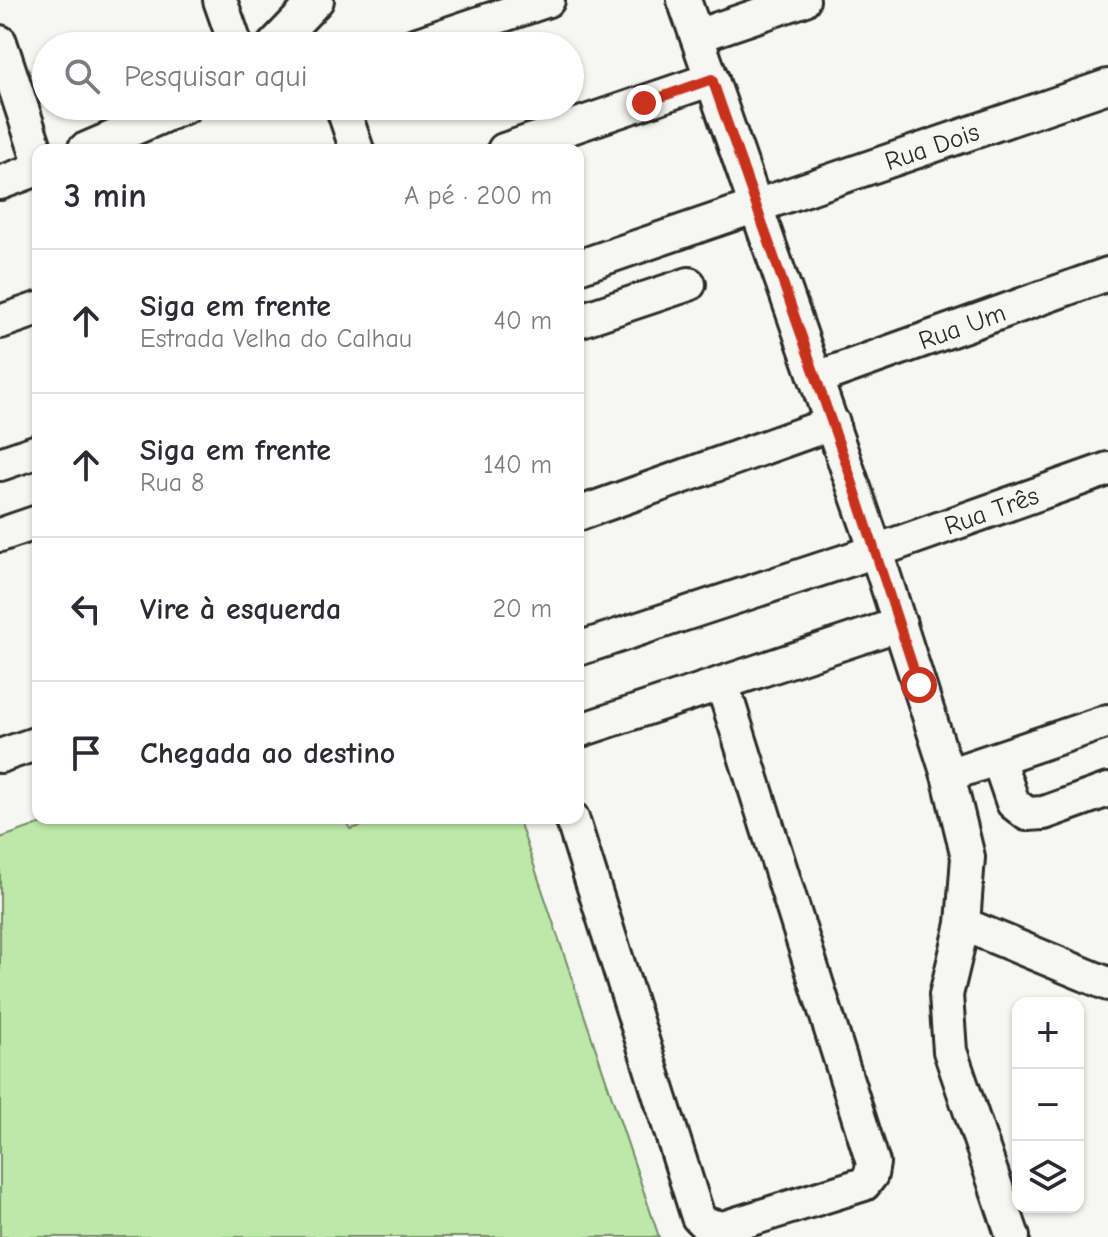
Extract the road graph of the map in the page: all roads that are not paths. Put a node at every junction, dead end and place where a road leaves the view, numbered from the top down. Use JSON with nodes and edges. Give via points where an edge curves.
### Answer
{"nodes":[{"id":1,"x":220,"y":0,"type":"edge"},
{"id":2,"x":317,"y":0,"type":"edge"},
{"id":3,"x":548,"y":0,"type":"edge"},
{"id":4,"x":684,"y":0,"type":"edge"},
{"id":5,"x":803,"y":0,"type":"edge"},
{"id":6,"x":231,"y":32,"type":"edge"},
{"id":7,"x":286,"y":32,"type":"edge"},
{"id":8,"x":453,"y":32,"type":"edge"},
{"id":9,"x":697,"y":36,"type":"junction"},
{"id":10,"x":0,"y":42,"type":"edge"},
{"id":11,"x":712,"y":79,"type":"junction"},
{"id":12,"x":1108,"y":86,"type":"edge"},
{"id":13,"x":154,"y":120,"type":"edge"},
{"id":14,"x":347,"y":120,"type":"edge"},
{"id":15,"x":34,"y":144,"type":"edge"},
{"id":16,"x":98,"y":144,"type":"edge"},
{"id":17,"x":355,"y":144,"type":"edge"},
{"id":18,"x":522,"y":144,"type":"edge"},
{"id":19,"x":32,"y":171,"type":"edge"},
{"id":20,"x":0,"y":183,"type":"edge"},
{"id":21,"x":757,"y":206,"type":"junction"},
{"id":22,"x":584,"y":265,"type":"edge"},
{"id":23,"x":1108,"y":274,"type":"edge"},
{"id":24,"x":689,"y":284,"type":"dead end"},
{"id":25,"x":32,"y":311,"type":"edge"},
{"id":26,"x":584,"y":319,"type":"edge"},
{"id":27,"x":0,"y":322,"type":"edge"},
{"id":28,"x":817,"y":378,"type":"junction"},
{"id":29,"x":833,"y":423,"type":"junction"},
{"id":30,"x":32,"y":453,"type":"edge"},
{"id":31,"x":0,"y":464,"type":"edge"},
{"id":32,"x":1108,"y":469,"type":"edge"},
{"id":33,"x":584,"y":512,"type":"edge"},
{"id":34,"x":32,"y":524,"type":"edge"},
{"id":35,"x":0,"y":535,"type":"edge"},
{"id":36,"x":876,"y":551,"type":"junction"},
{"id":37,"x":900,"y":624,"type":"junction"},
{"id":38,"x":584,"y":647,"type":"edge"},
{"id":39,"x":722,"y":683,"type":"junction"},
{"id":40,"x":1108,"y":721,"type":"edge"},
{"id":41,"x":584,"y":729,"type":"edge"},
{"id":42,"x":32,"y":745,"type":"edge"},
{"id":43,"x":0,"y":756,"type":"edge"},
{"id":44,"x":998,"y":759,"type":"junction"},
{"id":45,"x":948,"y":775,"type":"junction"},
{"id":46,"x":1108,"y":790,"type":"edge"},
{"id":47,"x":574,"y":824,"type":"edge"},
{"id":48,"x":963,"y":924,"type":"junction"},
{"id":49,"x":1108,"y":984,"type":"edge"},
{"id":50,"x":1013,"y":1237,"type":"edge"}],
"edges":[{"from":1,"to":6,"type":"street"},
{"from":2,"to":7,"type":"street"},
{"from":3,"to":8,"type":"street"},
{"from":4,"to":9,"type":"street"},
{"from":5,"to":9,"type":"street"},
{"from":9,"to":11,"type":"street"},
{"from":10,"to":15,"type":"street"},
{"from":11,"to":18,"type":"street"},
{"from":11,"to":21,"type":"street"},
{"from":12,"to":21,"type":"street","name":"Rua Dois"},
{"from":13,"to":16,"type":"street"},
{"from":14,"to":17,"type":"street"},
{"from":19,"to":20,"type":"street"},
{"from":21,"to":22,"type":"street","name":"Rua Dois"},
{"from":21,"to":28,"type":"street"},
{"from":23,"to":28,"type":"street","name":"Rua Um"},
{"from":24,"to":26,"type":"street"},
{"from":25,"to":27,"type":"street"},
{"from":28,"to":29,"type":"street"},
{"from":29,"to":33,"type":"street"},
{"from":29,"to":36,"type":"street"},
{"from":30,"to":31,"type":"street"},
{"from":32,"to":36,"type":"street","name":"Rua Três"},
{"from":34,"to":35,"type":"street"},
{"from":36,"to":37,"type":"street"},
{"from":36,"to":38,"type":"street","name":"Rua Três"},
{"from":37,"to":39,"type":"street"},
{"from":37,"to":45,"type":"street"},
{"from":39,"to":41,"type":"street"},
{"from":39,"to":47,"type":"street","via":[[873,1163],[864,1184],[723,1228],[698,1217]]},
{"from":40,"to":44,"type":"street"},
{"from":42,"to":43,"type":"street"},
{"from":44,"to":45,"type":"street"},
{"from":44,"to":46,"type":"street","via":[[1013,803],[1027,814]]},
{"from":45,"to":48,"type":"street","via":[[968,857]]},
{"from":48,"to":49,"type":"street"},
{"from":48,"to":50,"type":"street","via":[[946,995],[950,1051]]}]}
